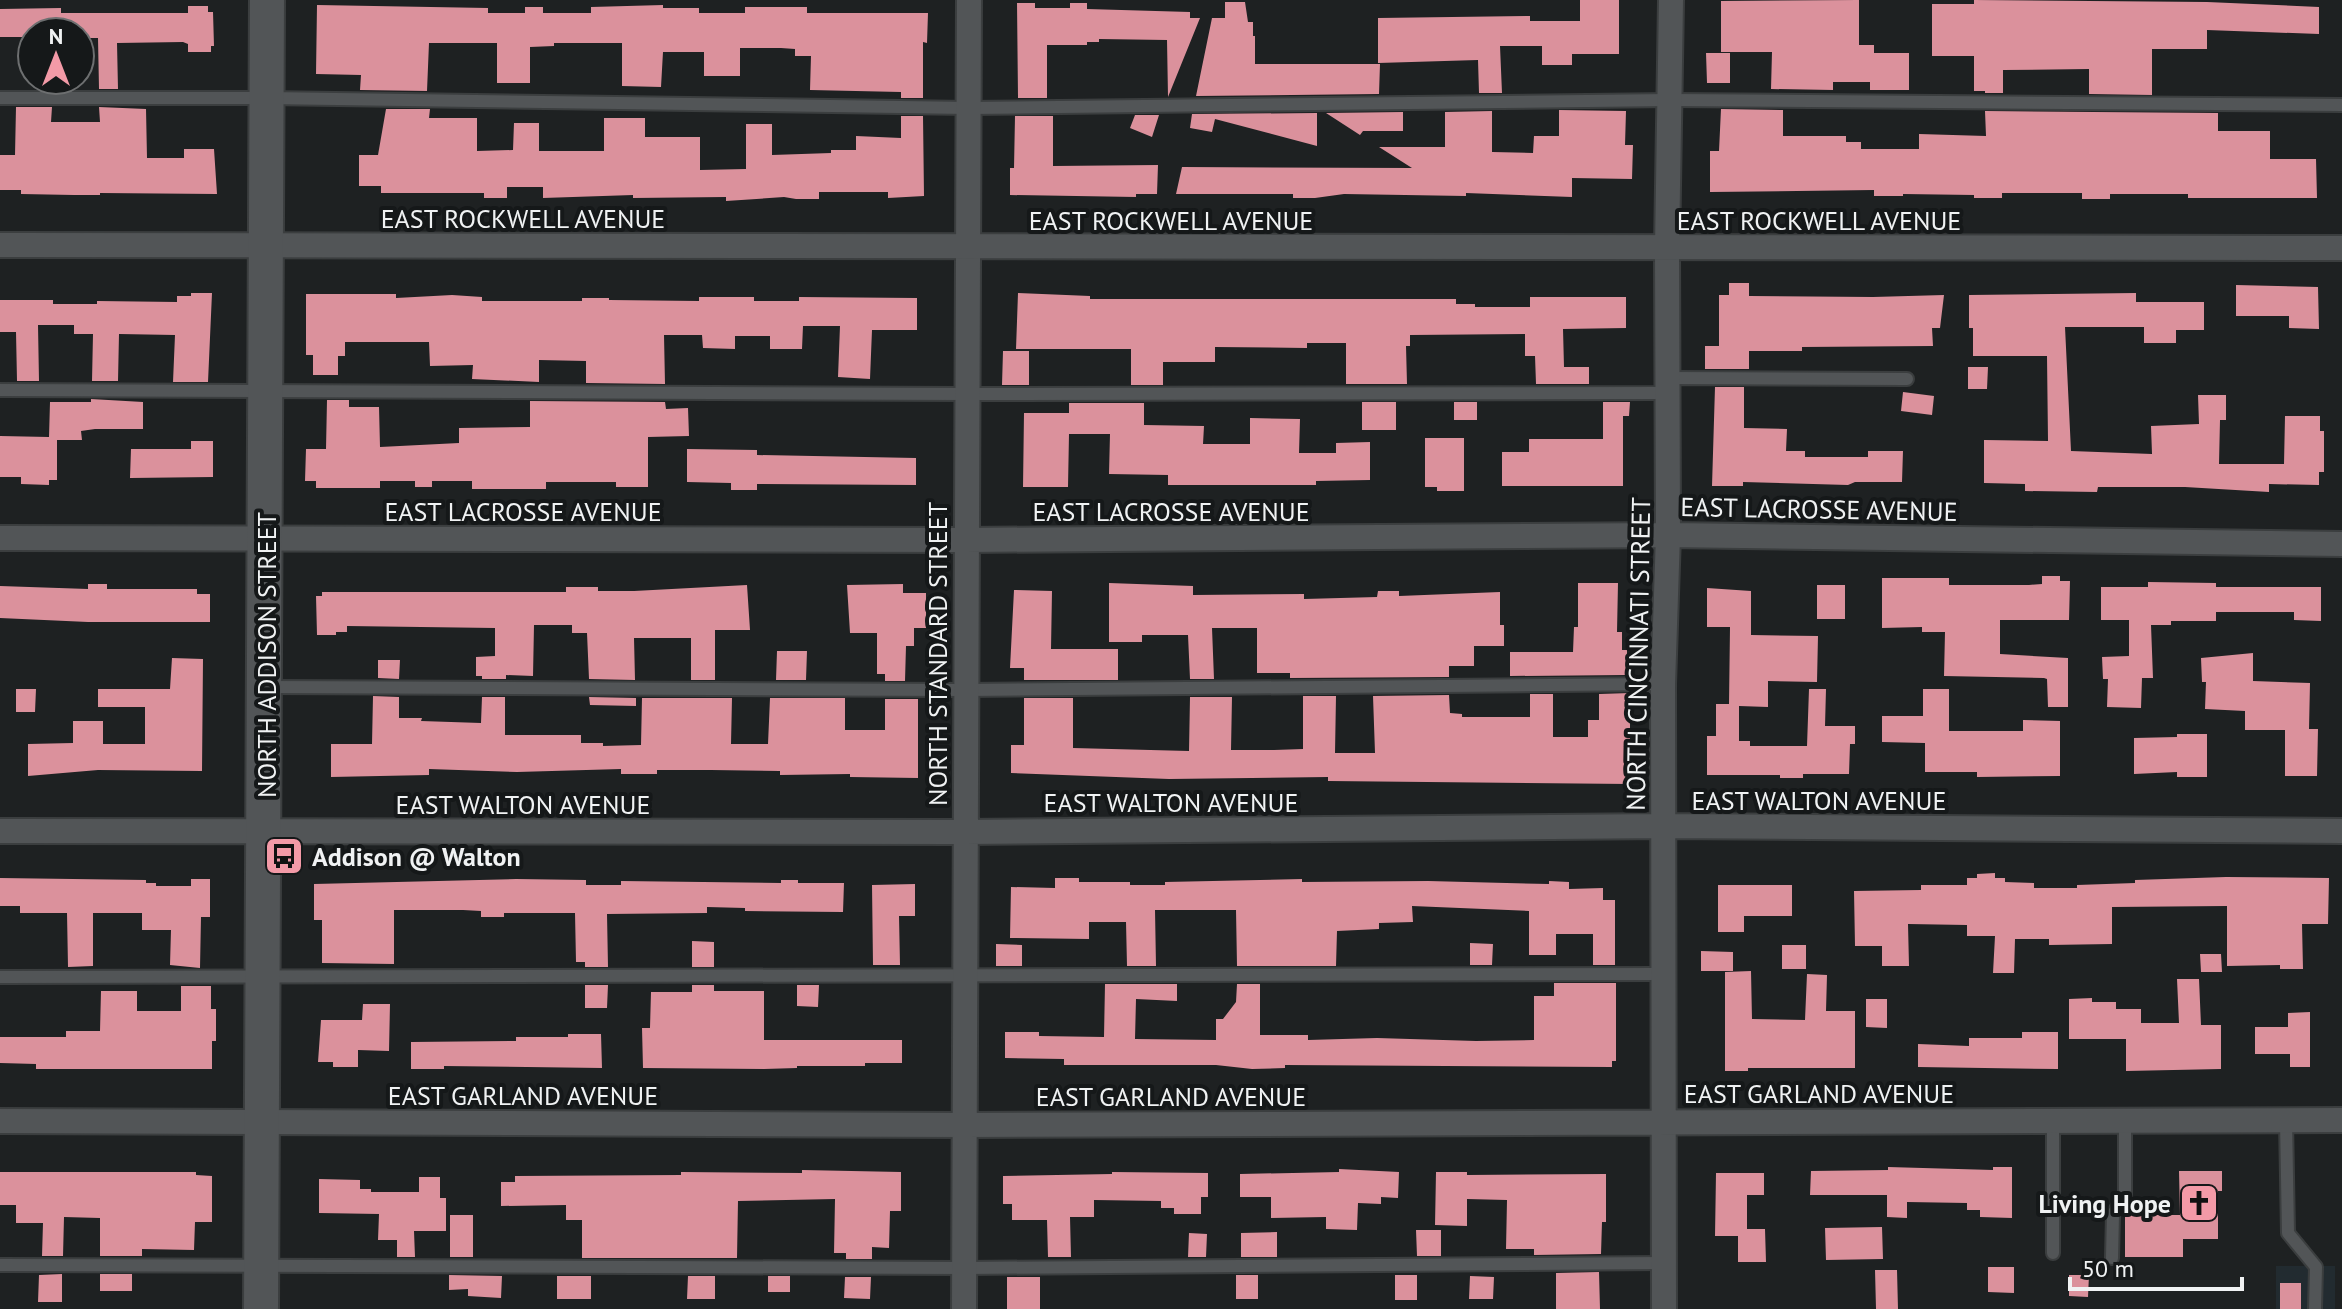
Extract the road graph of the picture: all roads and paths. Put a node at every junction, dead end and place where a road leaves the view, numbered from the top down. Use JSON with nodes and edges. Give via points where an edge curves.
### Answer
{"nodes":[{"id":1,"x":267,"y":0,"type":"edge"},
{"id":2,"x":969,"y":0,"type":"edge"},
{"id":3,"x":1671,"y":0,"type":"edge"},
{"id":4,"x":0,"y":98,"type":"edge"},
{"id":5,"x":267,"y":98,"type":"junction"},
{"id":6,"x":1670,"y":100,"type":"junction"},
{"id":7,"x":2342,"y":105,"type":"edge"},
{"id":8,"x":969,"y":108,"type":"junction"},
{"id":9,"x":0,"y":245,"type":"edge"},
{"id":10,"x":267,"y":245,"type":"junction"},
{"id":11,"x":969,"y":248,"type":"junction"},
{"id":12,"x":1667,"y":248,"type":"junction"},
{"id":13,"x":2342,"y":248,"type":"edge"},
{"id":14,"x":1907,"y":379,"type":"dead end"},
{"id":15,"x":1668,"y":386,"type":"junction"},
{"id":16,"x":266,"y":389,"type":"junction"},
{"id":17,"x":0,"y":390,"type":"edge"},
{"id":18,"x":967,"y":394,"type":"junction"},
{"id":19,"x":1668,"y":535,"type":"junction"},
{"id":20,"x":0,"y":538,"type":"edge"},
{"id":21,"x":267,"y":538,"type":"junction"},
{"id":22,"x":965,"y":540,"type":"junction"},
{"id":23,"x":2342,"y":544,"type":"edge"},
{"id":24,"x":1663,"y":684,"type":"junction"},
{"id":25,"x":265,"y":687,"type":"junction"},
{"id":26,"x":965,"y":690,"type":"junction"},
{"id":27,"x":1664,"y":826,"type":"junction"},
{"id":28,"x":0,"y":831,"type":"edge"},
{"id":29,"x":2342,"y":831,"type":"edge"},
{"id":30,"x":264,"y":832,"type":"junction"},
{"id":31,"x":965,"y":832,"type":"junction"},
{"id":32,"x":1664,"y":974,"type":"junction"},
{"id":33,"x":264,"y":976,"type":"junction"},
{"id":34,"x":964,"y":976,"type":"junction"},
{"id":35,"x":0,"y":977,"type":"edge"},
{"id":36,"x":2053,"y":1120,"type":"junction"},
{"id":37,"x":2286,"y":1120,"type":"junction"},
{"id":38,"x":2342,"y":1120,"type":"edge"},
{"id":39,"x":0,"y":1121,"type":"edge"},
{"id":40,"x":1664,"y":1121,"type":"junction"},
{"id":41,"x":2125,"y":1121,"type":"junction"},
{"id":42,"x":263,"y":1122,"type":"junction"},
{"id":43,"x":964,"y":1125,"type":"junction"},
{"id":44,"x":2053,"y":1253,"type":"dead end"},
{"id":45,"x":2112,"y":1258,"type":"dead end"},
{"id":46,"x":1664,"y":1263,"type":"junction"},
{"id":47,"x":0,"y":1265,"type":"edge"},
{"id":48,"x":262,"y":1265,"type":"junction"},
{"id":49,"x":964,"y":1268,"type":"junction"},
{"id":50,"x":261,"y":1309,"type":"edge"},
{"id":51,"x":964,"y":1309,"type":"edge"},
{"id":52,"x":1664,"y":1309,"type":"edge"},
{"id":53,"x":2315,"y":1309,"type":"edge"}],
"edges":[{"from":1,"to":5,"type":"street","name":"NORTH ADDISON STREET"},
{"from":2,"to":8,"type":"street","name":"NORTH STANDARD STREET"},
{"from":3,"to":6,"type":"street","name":"NORTH CINCINNATI STREET"},
{"from":4,"to":5,"type":"lane"},
{"from":5,"to":8,"type":"lane"},
{"from":5,"to":10,"type":"street","name":"NORTH ADDISON STREET"},
{"from":6,"to":7,"type":"lane"},
{"from":6,"to":8,"type":"lane"},
{"from":6,"to":12,"type":"street","name":"NORTH CINCINNATI STREET"},
{"from":8,"to":11,"type":"street","name":"NORTH STANDARD STREET"},
{"from":9,"to":10,"type":"street","name":"EAST ROCKWELL AVENUE"},
{"from":10,"to":11,"type":"street","name":"EAST ROCKWELL AVENUE"},
{"from":10,"to":16,"type":"street","name":"NORTH ADDISON STREET"},
{"from":11,"to":12,"type":"street","name":"EAST ROCKWELL AVENUE"},
{"from":11,"to":18,"type":"street","name":"NORTH STANDARD STREET"},
{"from":12,"to":13,"type":"street","name":"EAST ROCKWELL AVENUE"},
{"from":12,"to":15,"type":"street","name":"NORTH CINCINNATI STREET"},
{"from":14,"to":15,"type":"lane"},
{"from":15,"to":18,"type":"lane"},
{"from":15,"to":19,"type":"street","name":"NORTH CINCINNATI STREET"},
{"from":16,"to":17,"type":"lane"},
{"from":16,"to":18,"type":"lane"},
{"from":16,"to":21,"type":"street","name":"NORTH ADDISON STREET"},
{"from":18,"to":22,"type":"street","name":"NORTH STANDARD STREET"},
{"from":19,"to":22,"type":"street","name":"EAST LACROSSE AVENUE"},
{"from":19,"to":23,"type":"street","name":"EAST LACROSSE AVENUE"},
{"from":19,"to":24,"type":"street","name":"NORTH CINCINNATI STREET"},
{"from":20,"to":21,"type":"street","name":"EAST LACROSSE AVENUE"},
{"from":21,"to":22,"type":"street","name":"EAST LACROSSE AVENUE"},
{"from":21,"to":25,"type":"street","name":"NORTH ADDISON STREET"},
{"from":22,"to":26,"type":"street","name":"NORTH STANDARD STREET"},
{"from":24,"to":26,"type":"lane"},
{"from":24,"to":27,"type":"street","name":"NORTH CINCINNATI STREET"},
{"from":25,"to":26,"type":"lane"},
{"from":25,"to":30,"type":"street","name":"NORTH ADDISON STREET"},
{"from":26,"to":31,"type":"street","name":"NORTH STANDARD STREET"},
{"from":27,"to":29,"type":"street","name":"EAST WALTON AVENUE"},
{"from":27,"to":31,"type":"street","name":"EAST WALTON AVENUE"},
{"from":27,"to":32,"type":"street","name":"NORTH CINCINNATI STREET"},
{"from":28,"to":30,"type":"street","name":"EAST WALTON AVENUE"},
{"from":30,"to":31,"type":"street","name":"EAST WALTON AVENUE"},
{"from":30,"to":33,"type":"street","name":"NORTH ADDISON STREET"},
{"from":31,"to":34,"type":"street","name":"NORTH STANDARD STREET"},
{"from":32,"to":34,"type":"lane"},
{"from":32,"to":40,"type":"street","name":"NORTH CINCINNATI STREET"},
{"from":33,"to":34,"type":"lane"},
{"from":33,"to":35,"type":"lane"},
{"from":33,"to":42,"type":"street","name":"NORTH ADDISON STREET"},
{"from":34,"to":43,"type":"street","name":"NORTH STANDARD STREET"},
{"from":36,"to":40,"type":"street","name":"EAST GARLAND AVENUE"},
{"from":36,"to":41,"type":"street","name":"EAST GARLAND AVENUE"},
{"from":36,"to":44,"type":"lane"},
{"from":37,"to":38,"type":"street","name":"EAST GARLAND AVENUE"},
{"from":37,"to":41,"type":"street","name":"EAST GARLAND AVENUE"},
{"from":37,"to":53,"type":"lane","via":[[2288,1233],[2316,1267]]},
{"from":39,"to":42,"type":"street","name":"EAST GARLAND AVENUE"},
{"from":40,"to":43,"type":"street","name":"EAST GARLAND AVENUE"},
{"from":40,"to":46,"type":"street","name":"NORTH CINCINNATI STREET"},
{"from":41,"to":45,"type":"lane","via":[[2125,1195],[2113,1214]]},
{"from":42,"to":43,"type":"street","name":"EAST GARLAND AVENUE"},
{"from":42,"to":48,"type":"street","name":"NORTH ADDISON STREET"},
{"from":43,"to":49,"type":"street","name":"NORTH STANDARD STREET"},
{"from":46,"to":49,"type":"lane"},
{"from":46,"to":52,"type":"street","name":"NORTH CINCINNATI STREET"},
{"from":47,"to":48,"type":"lane"},
{"from":48,"to":49,"type":"lane"},
{"from":48,"to":50,"type":"street","name":"NORTH ADDISON STREET"},
{"from":49,"to":51,"type":"street","name":"NORTH STANDARD STREET"}]}
